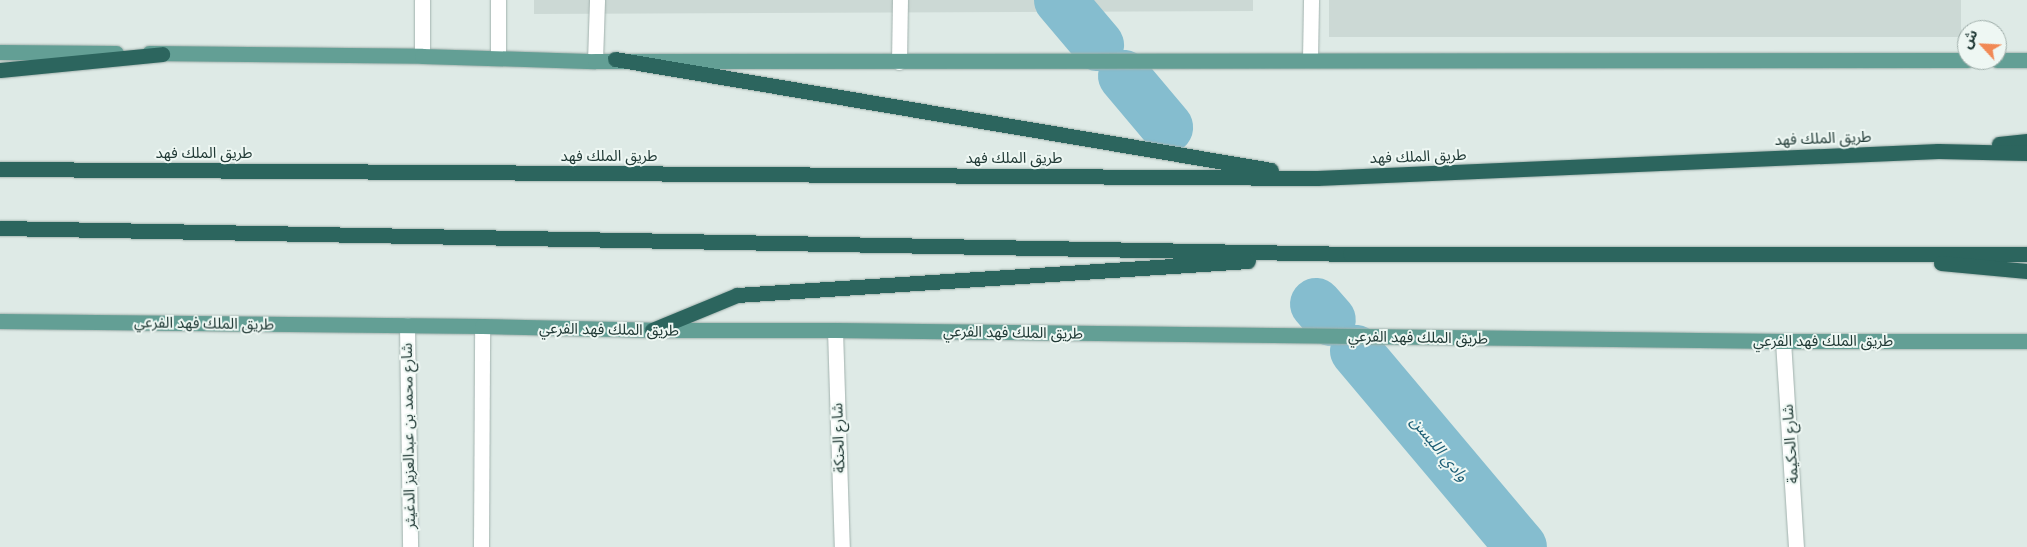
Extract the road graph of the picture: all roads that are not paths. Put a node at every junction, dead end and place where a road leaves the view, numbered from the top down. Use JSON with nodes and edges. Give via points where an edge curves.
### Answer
{"nodes":[{"id":1,"x":422,"y":0,"type":"edge"},
{"id":2,"x":498,"y":0,"type":"edge"},
{"id":3,"x":597,"y":0,"type":"edge"},
{"id":4,"x":900,"y":0,"type":"edge"},
{"id":5,"x":1310,"y":0,"type":"edge"},
{"id":6,"x":0,"y":52,"type":"edge"},
{"id":7,"x":162,"y":54,"type":"junction"},
{"id":8,"x":422,"y":56,"type":"junction"},
{"id":9,"x":498,"y":58,"type":"junction"},
{"id":10,"x":615,"y":59,"type":"junction"},
{"id":11,"x":1310,"y":59,"type":"junction"},
{"id":12,"x":1957,"y":60,"type":"edge"},
{"id":13,"x":2007,"y":60,"type":"edge"},
{"id":14,"x":2027,"y":60,"type":"edge"},
{"id":15,"x":595,"y":61,"type":"junction"},
{"id":16,"x":899,"y":62,"type":"junction"},
{"id":17,"x":0,"y":70,"type":"edge"},
{"id":18,"x":2027,"y":141,"type":"edge"},
{"id":19,"x":1938,"y":151,"type":"junction"},
{"id":20,"x":2027,"y":153,"type":"edge"},
{"id":21,"x":0,"y":169,"type":"edge"},
{"id":22,"x":1317,"y":178,"type":"junction"},
{"id":23,"x":0,"y":228,"type":"edge"},
{"id":24,"x":1350,"y":254,"type":"junction"},
{"id":25,"x":1858,"y":254,"type":"junction"},
{"id":26,"x":2027,"y":254,"type":"edge"},
{"id":27,"x":2027,"y":271,"type":"edge"},
{"id":28,"x":0,"y":321,"type":"edge"},
{"id":29,"x":407,"y":326,"type":"junction"},
{"id":30,"x":482,"y":326,"type":"junction"},
{"id":31,"x":652,"y":330,"type":"junction"},
{"id":32,"x":834,"y":330,"type":"junction"},
{"id":33,"x":2027,"y":340,"type":"edge"},
{"id":34,"x":1783,"y":341,"type":"junction"},
{"id":35,"x":410,"y":547,"type":"edge"},
{"id":36,"x":481,"y":547,"type":"edge"},
{"id":37,"x":842,"y":547,"type":"edge"},
{"id":38,"x":1796,"y":547,"type":"edge"}],
"edges":[{"from":1,"to":8,"type":"street"},
{"from":2,"to":9,"type":"street"},
{"from":3,"to":15,"type":"street"},
{"from":4,"to":16,"type":"street"},
{"from":5,"to":11,"type":"street"},
{"from":6,"to":7,"type":"main road"},
{"from":7,"to":8,"type":"main road"},
{"from":7,"to":17,"type":"highway"},
{"from":8,"to":9,"type":"main road"},
{"from":9,"to":15,"type":"main road"},
{"from":10,"to":15,"type":"main road"},
{"from":10,"to":16,"type":"main road"},
{"from":10,"to":22,"type":"highway"},
{"from":11,"to":12,"type":"main road"},
{"from":11,"to":16,"type":"main road"},
{"from":13,"to":14,"type":"main road"},
{"from":18,"to":19,"type":"highway"},
{"from":19,"to":20,"type":"highway","name":"طريق الملك فهد"},
{"from":19,"to":22,"type":"highway","name":"طريق الملك فهد"},
{"from":21,"to":22,"type":"highway","name":"طريق الملك فهد"},
{"from":23,"to":24,"type":"highway"},
{"from":24,"to":25,"type":"highway"},
{"from":24,"to":31,"type":"highway","via":[[737,295]]},
{"from":25,"to":26,"type":"highway"},
{"from":25,"to":27,"type":"highway"},
{"from":28,"to":29,"type":"main road","name":"طريق الملك فهد الفرعي"},
{"from":29,"to":30,"type":"main road","name":"طريق الملك فهد الفرعي"},
{"from":29,"to":35,"type":"street","name":"شارع محمد بن عبدالعزيز الدغيثر"},
{"from":30,"to":31,"type":"main road","name":"طريق الملك فهد الفرعي"},
{"from":30,"to":36,"type":"street"},
{"from":31,"to":32,"type":"main road","name":"طريق الملك فهد الفرعي"},
{"from":32,"to":34,"type":"main road","name":"طريق الملك فهد الفرعي"},
{"from":32,"to":37,"type":"street","name":"شارع الحنكة"},
{"from":33,"to":34,"type":"main road","name":"طريق الملك فهد الفرعي"},
{"from":34,"to":38,"type":"street","name":"شارع الحكيمة"}]}
